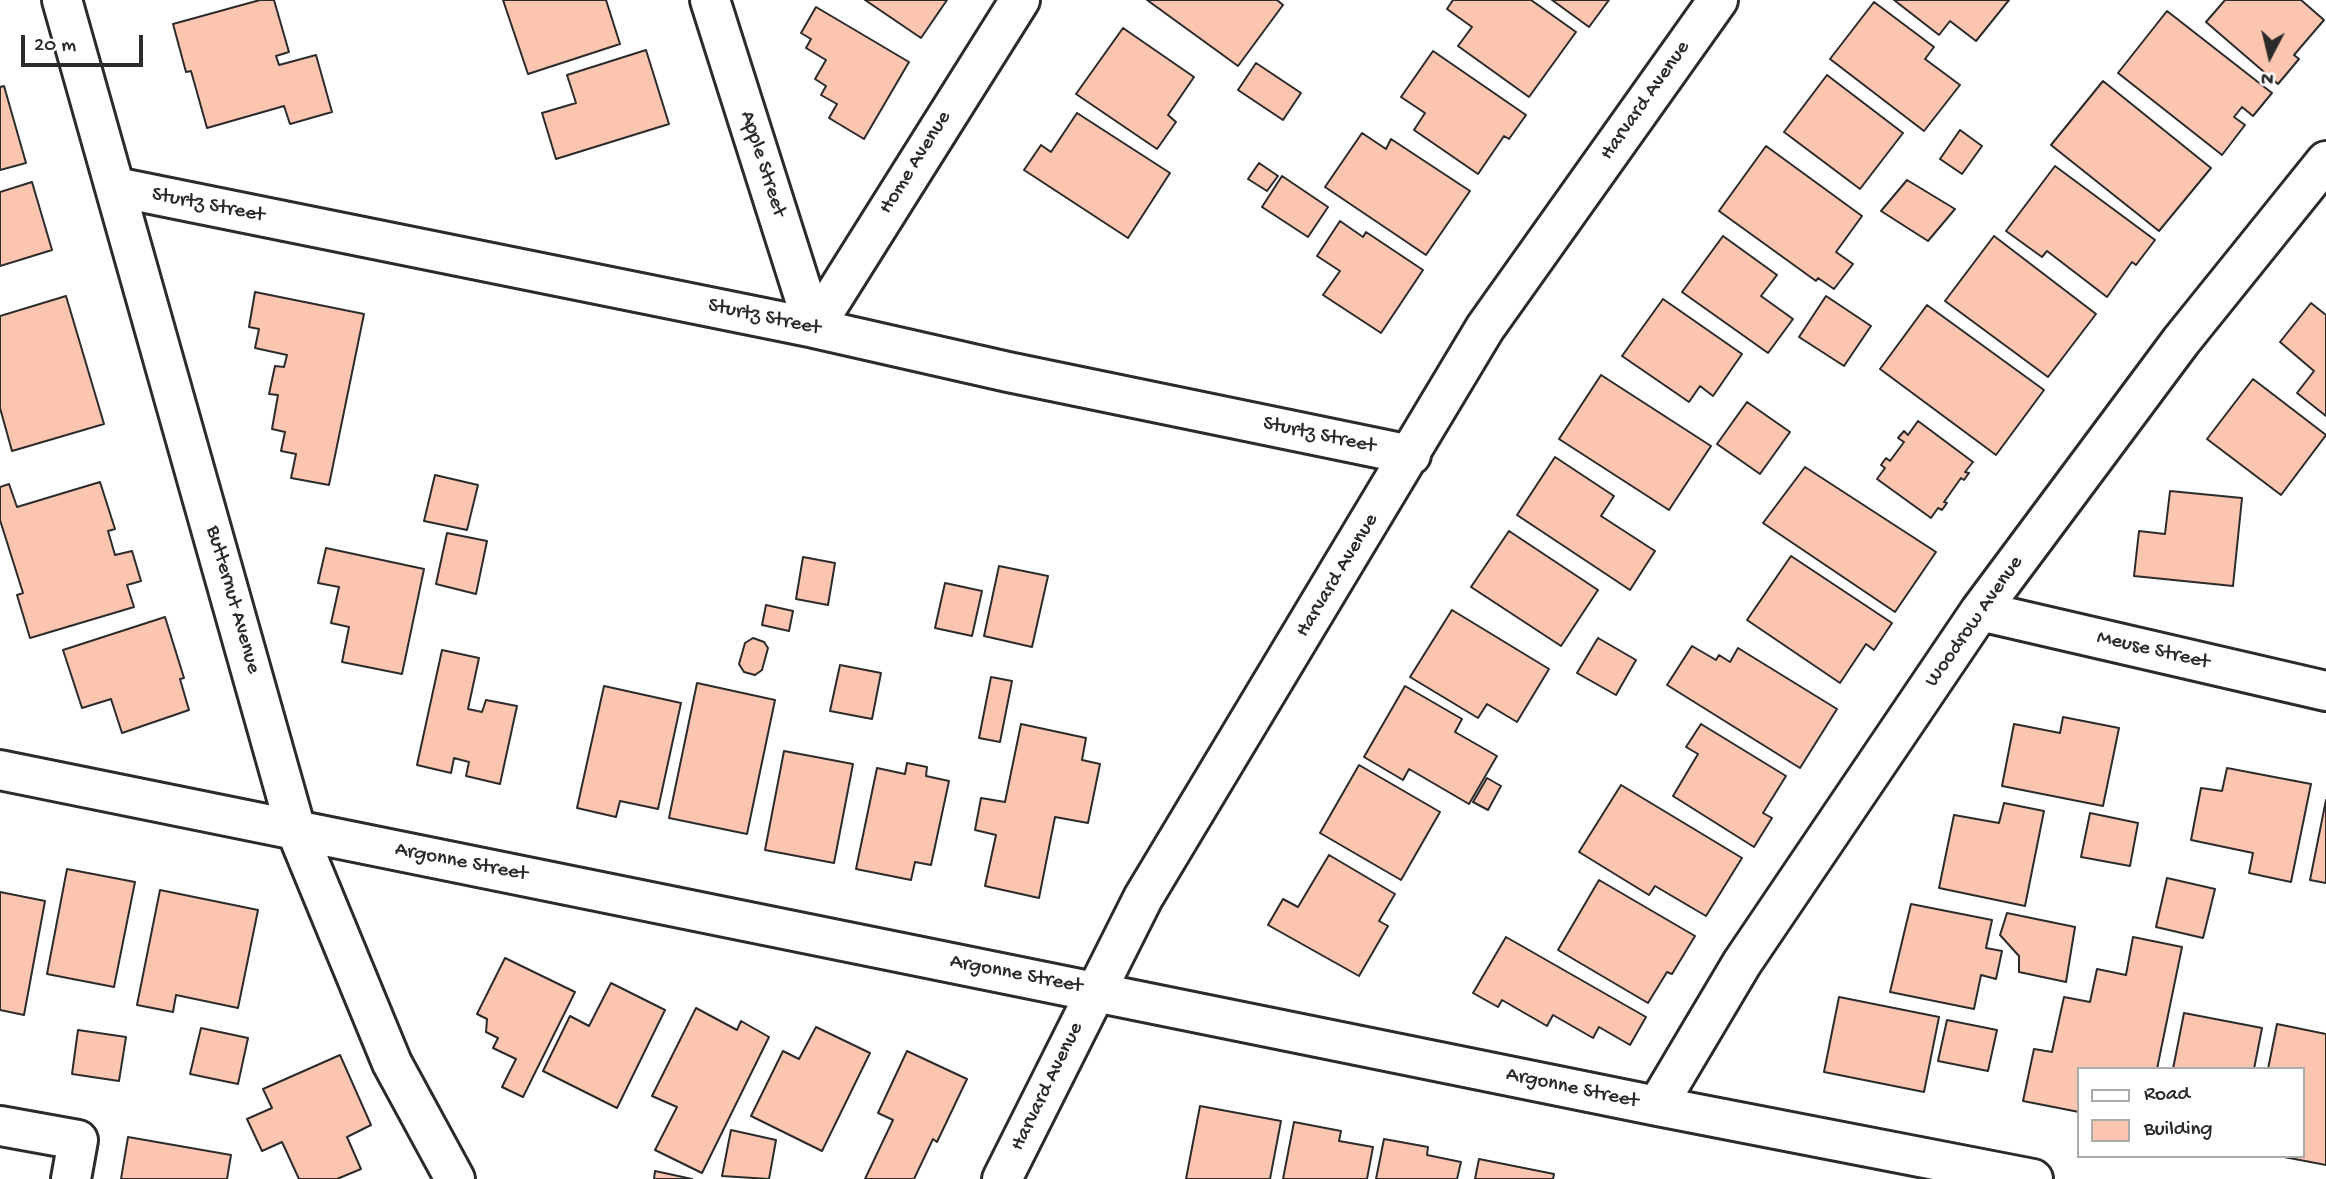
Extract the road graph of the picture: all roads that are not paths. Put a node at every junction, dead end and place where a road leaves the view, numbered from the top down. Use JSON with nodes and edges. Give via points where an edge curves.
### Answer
{"nodes":[{"id":1,"x":62,"y":0,"type":"edge"},
{"id":2,"x":710,"y":0,"type":"edge"},
{"id":3,"x":1020,"y":0,"type":"edge"},
{"id":4,"x":1718,"y":0,"type":"edge"},
{"id":5,"x":2326,"y":161,"type":"edge"},
{"id":6,"x":116,"y":187,"type":"junction"},
{"id":7,"x":814,"y":328,"type":"junction"},
{"id":8,"x":1411,"y":455,"type":"junction"},
{"id":9,"x":1980,"y":611,"type":"junction"},
{"id":10,"x":2326,"y":691,"type":"edge"},
{"id":11,"x":0,"y":770,"type":"edge"},
{"id":12,"x":296,"y":830,"type":"junction"},
{"id":13,"x":1096,"y":991,"type":"junction"},
{"id":14,"x":1657,"y":1106,"type":"junction"},
{"id":15,"x":0,"y":1126,"type":"edge"},
{"id":16,"x":71,"y":1179,"type":"edge"},
{"id":17,"x":456,"y":1179,"type":"edge"},
{"id":18,"x":1002,"y":1179,"type":"edge"},
{"id":19,"x":2033,"y":1179,"type":"edge"}],
"edges":[{"from":1,"to":6,"type":"street","name":"Butternut Avenue"},
{"from":2,"to":7,"type":"street","name":"Apple Street"},
{"from":3,"to":7,"type":"street","name":"Home Avenue"},
{"from":4,"to":8,"type":"street","name":"Harvard Avenue","via":[[1485,328]]},
{"from":5,"to":9,"type":"street","name":"Woodrow Avenue","via":[[2181,341]]},
{"from":6,"to":7,"type":"street","name":"Sturtz Street"},
{"from":6,"to":12,"type":"street","name":"Butternut Avenue"},
{"from":7,"to":8,"type":"street","name":"Sturtz Street"},
{"from":8,"to":13,"type":"street","name":"Harvard Avenue","via":[[1143,898]]},
{"from":9,"to":10,"type":"street","name":"Meuse Street"},
{"from":9,"to":14,"type":"street","name":"Woodrow Avenue","via":[[1742,963]]},
{"from":11,"to":12,"type":"street","name":"Argonne Street"},
{"from":12,"to":13,"type":"street","name":"Argonne Street"},
{"from":12,"to":17,"type":"street","name":"Butternut Avenue","via":[[392,1063]]},
{"from":13,"to":14,"type":"street","name":"Argonne Street"},
{"from":13,"to":18,"type":"street","name":"Harvard Avenue"},
{"from":14,"to":19,"type":"street","name":"Argonne Street"},
{"from":15,"to":16,"type":"street","via":[[78,1140]]}]}
